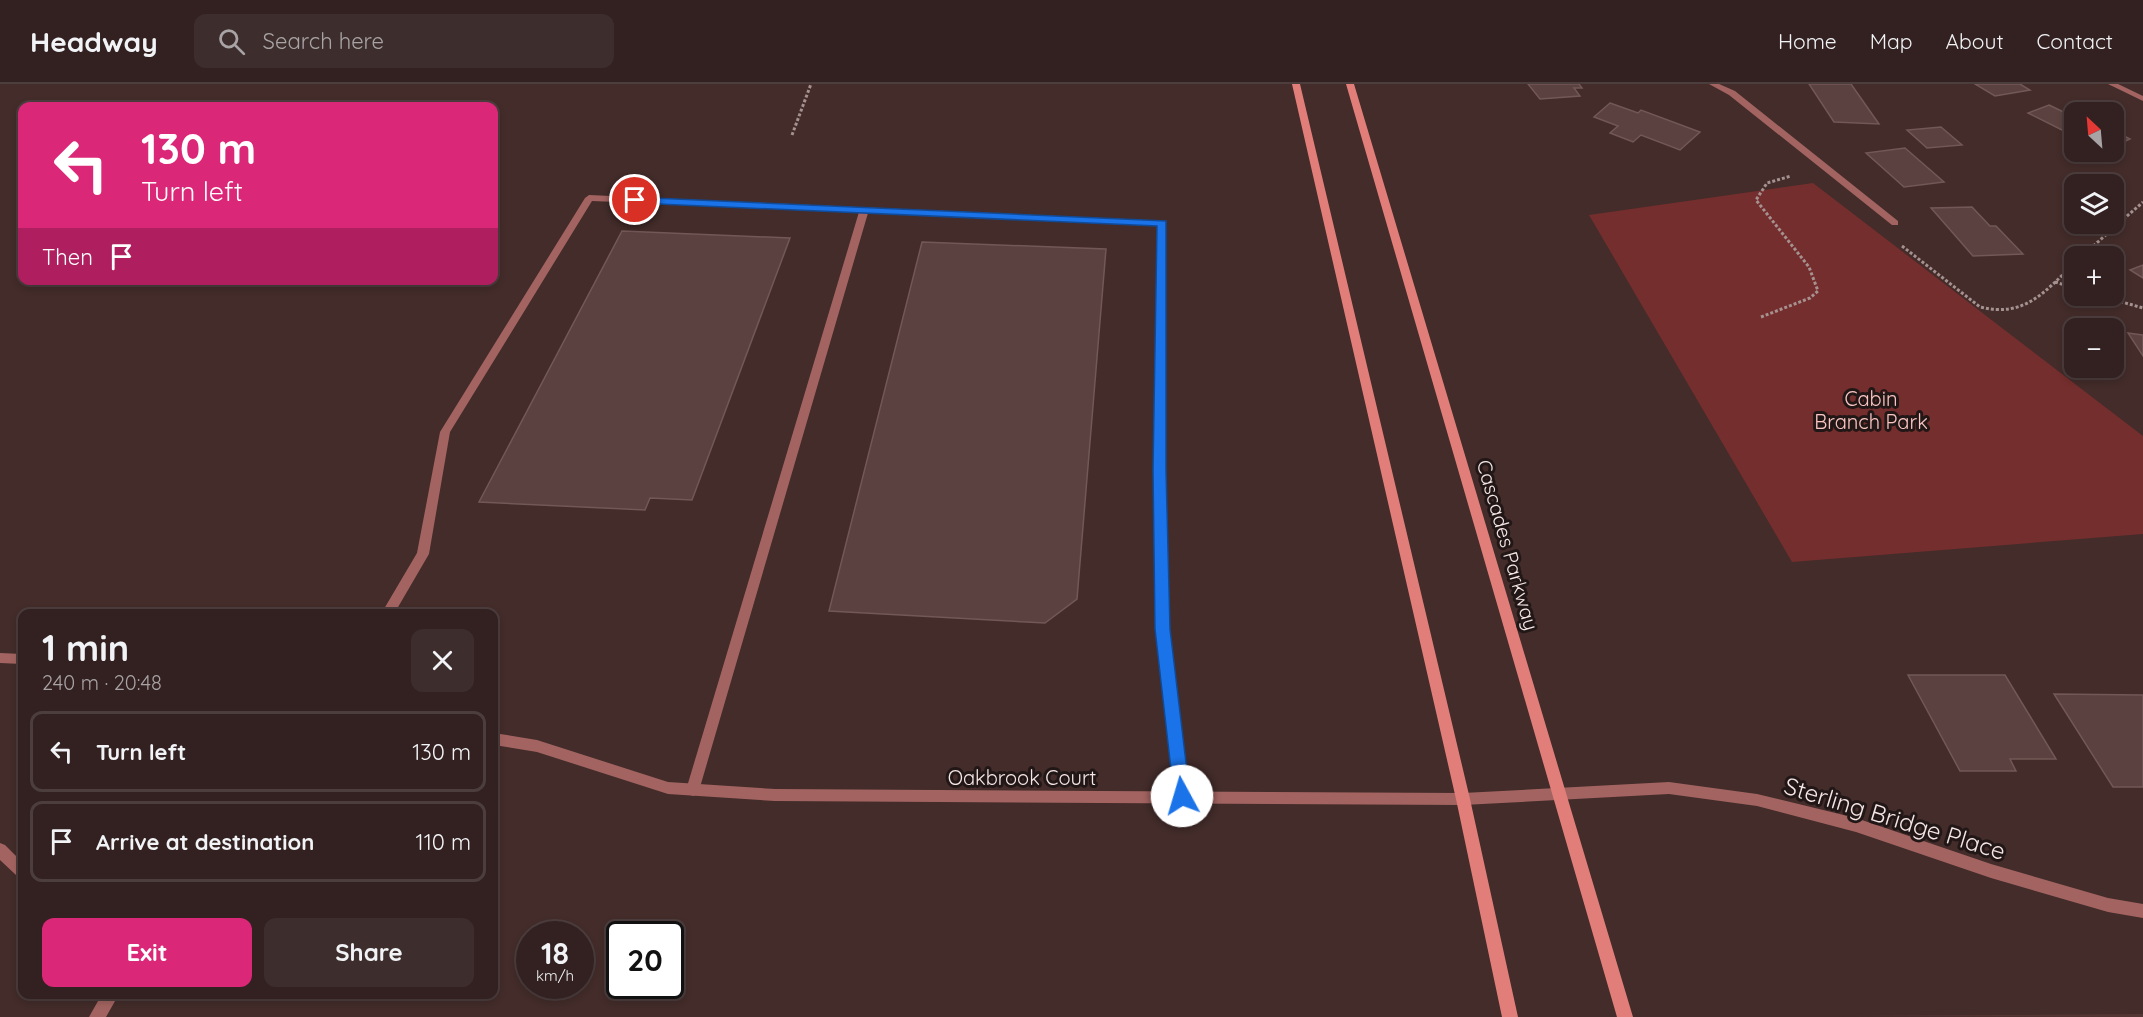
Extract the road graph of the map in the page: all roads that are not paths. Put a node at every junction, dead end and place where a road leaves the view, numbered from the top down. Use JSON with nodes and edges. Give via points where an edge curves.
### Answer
{"nodes":[{"id":1,"x":1296,"y":84,"type":"edge"},
{"id":2,"x":1350,"y":84,"type":"edge"},
{"id":3,"x":1713,"y":84,"type":"edge"},
{"id":4,"x":2112,"y":84,"type":"edge"},
{"id":5,"x":2143,"y":99,"type":"edge"},
{"id":6,"x":864,"y":210,"type":"junction"},
{"id":7,"x":1895,"y":223,"type":"dead end"},
{"id":8,"x":390,"y":609,"type":"edge"},
{"id":9,"x":0,"y":658,"type":"edge"},
{"id":10,"x":18,"y":659,"type":"edge"},
{"id":11,"x":498,"y":740,"type":"edge"},
{"id":12,"x":693,"y":790,"type":"junction"},
{"id":13,"x":1559,"y":795,"type":"junction"},
{"id":14,"x":1182,"y":796,"type":"junction"},
{"id":15,"x":1462,"y":799,"type":"junction"},
{"id":16,"x":0,"y":850,"type":"edge"},
{"id":17,"x":18,"y":867,"type":"edge"},
{"id":18,"x":2143,"y":911,"type":"edge"},
{"id":19,"x":108,"y":999,"type":"edge"},
{"id":20,"x":97,"y":1017,"type":"edge"},
{"id":21,"x":1510,"y":1017,"type":"edge"},
{"id":22,"x":1625,"y":1017,"type":"edge"}],
"edges":[{"from":1,"to":15,"type":"main road"},
{"from":2,"to":13,"type":"main road","name":"Cascades Parkway"},
{"from":3,"to":7,"type":"street","via":[[1732,93]]},
{"from":4,"to":5,"type":"street"},
{"from":6,"to":8,"type":"street","via":[[589,198],[445,432],[423,554]]},
{"from":6,"to":12,"type":"street"},
{"from":6,"to":14,"type":"street","via":[[1162,223],[1159,470],[1163,629]]},
{"from":9,"to":10,"type":"street"},
{"from":11,"to":12,"type":"street","name":"Oakbrook Court","via":[[537,746],[668,788]]},
{"from":12,"to":14,"type":"street","name":"Oakbrook Court","via":[[935,797]]},
{"from":13,"to":15,"type":"street","name":"Oakbrook Court"},
{"from":13,"to":18,"type":"street","name":"Sterling Bridge Place","via":[[1669,788],[1757,800],[1856,825],[2108,905]]},
{"from":13,"to":22,"type":"main road","name":"Cascades Parkway"},
{"from":14,"to":15,"type":"street","name":"Oakbrook Court"},
{"from":15,"to":21,"type":"main road"},
{"from":16,"to":17,"type":"street"},
{"from":19,"to":20,"type":"street"}]}
